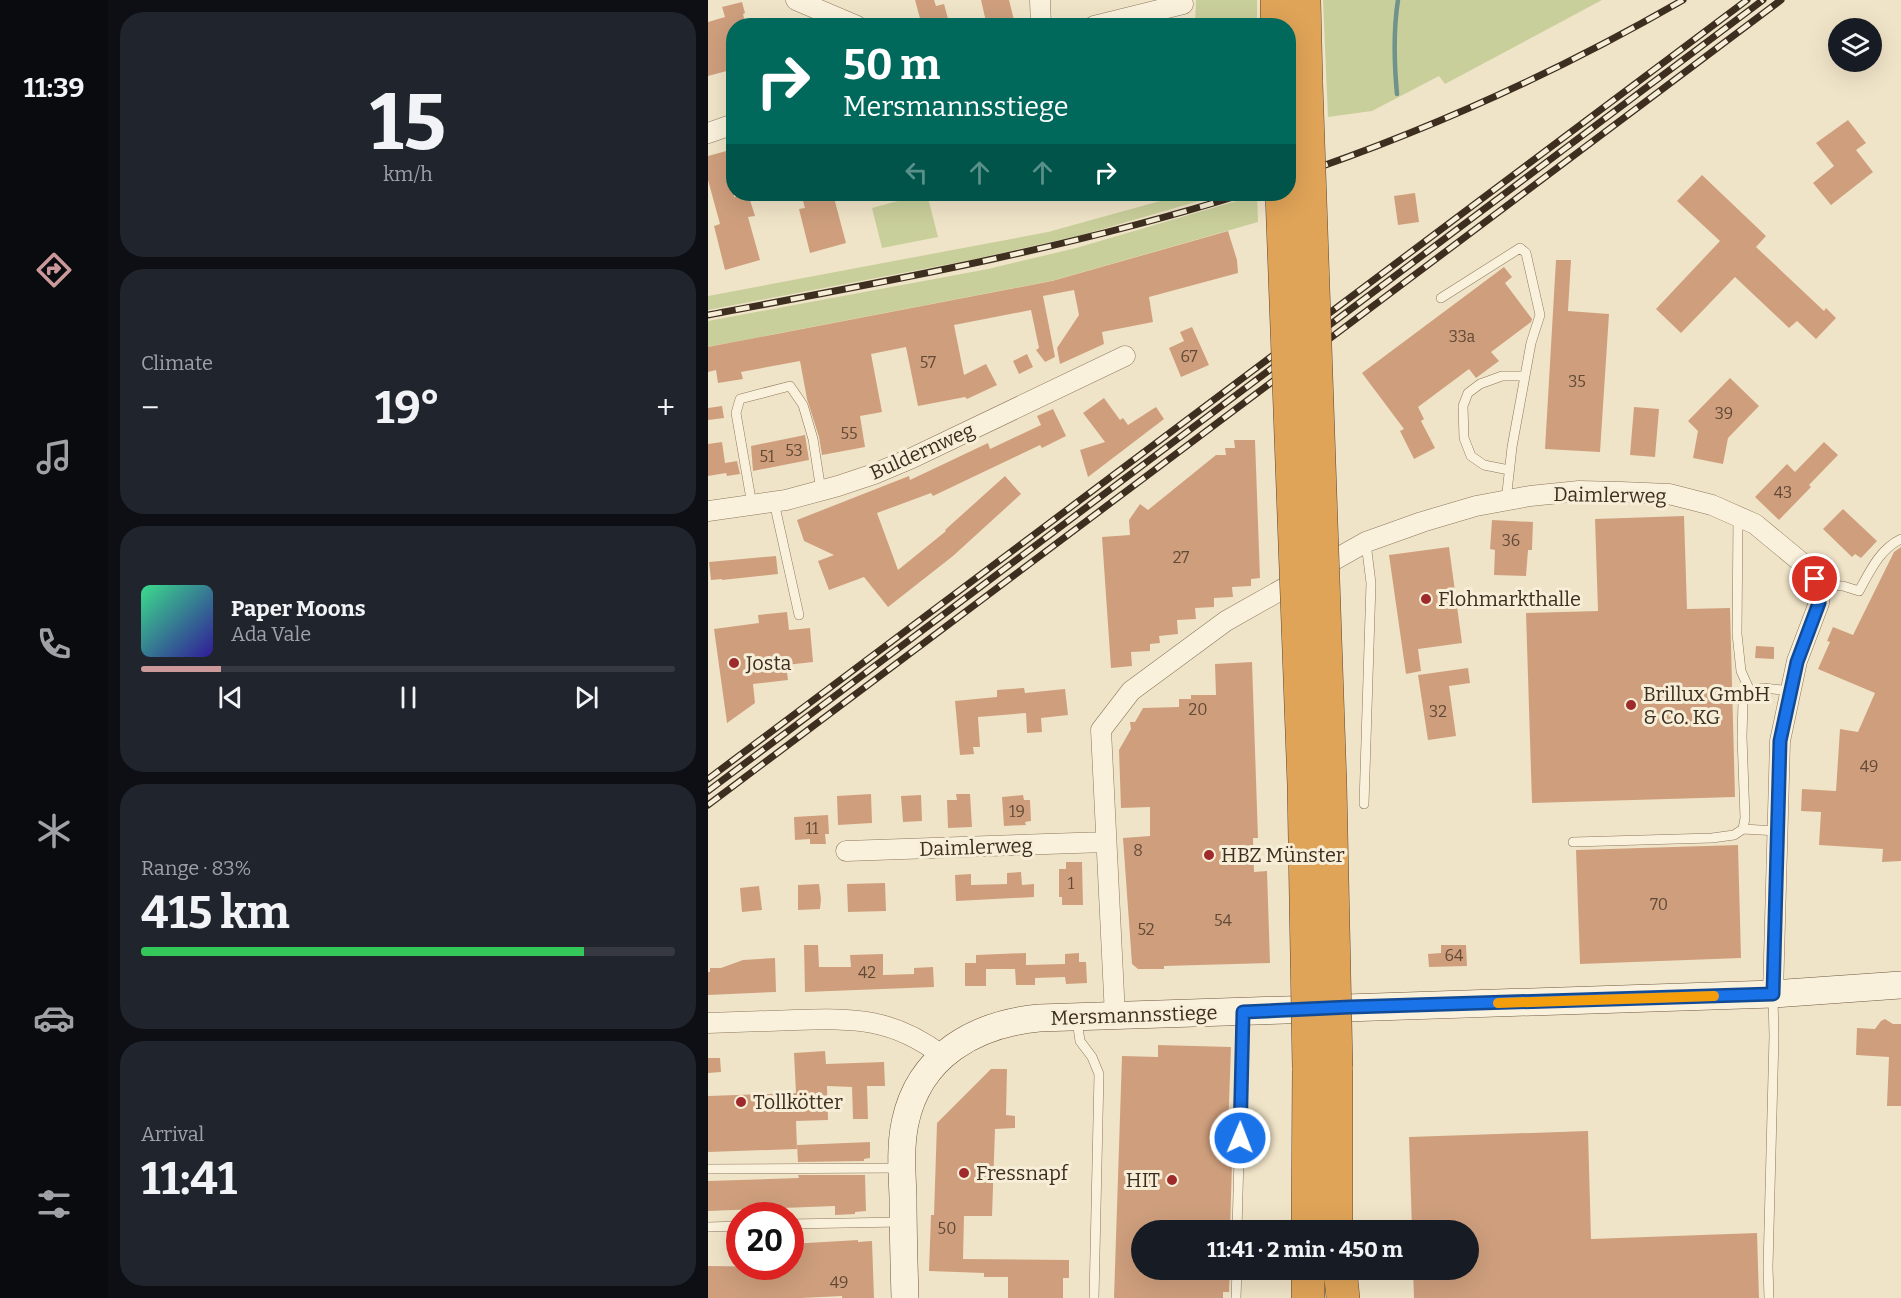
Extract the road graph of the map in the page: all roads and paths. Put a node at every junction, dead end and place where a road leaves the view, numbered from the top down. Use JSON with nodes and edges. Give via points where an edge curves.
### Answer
{"nodes":[{"id":1,"x":796,"y":0,"type":"edge"},
{"id":2,"x":1040,"y":0,"type":"edge"},
{"id":3,"x":1276,"y":0,"type":"edge"},
{"id":4,"x":1304,"y":0,"type":"edge"},
{"id":5,"x":1183,"y":4,"type":"dead end"},
{"id":6,"x":819,"y":18,"type":"edge"},
{"id":7,"x":1041,"y":18,"type":"edge"},
{"id":8,"x":1126,"y":18,"type":"edge"},
{"id":9,"x":1277,"y":18,"type":"edge"},
{"id":10,"x":726,"y":127,"type":"edge"},
{"id":11,"x":708,"y":133,"type":"edge"},
{"id":12,"x":1282,"y":201,"type":"edge"},
{"id":13,"x":1441,"y":298,"type":"dead end"},
{"id":14,"x":1125,"y":356,"type":"dead end"},
{"id":15,"x":1525,"y":376,"type":"junction"},
{"id":16,"x":1509,"y":470,"type":"junction"},
{"id":17,"x":821,"y":490,"type":"junction"},
{"id":18,"x":1506,"y":501,"type":"junction"},
{"id":19,"x":774,"y":502,"type":"junction"},
{"id":20,"x":752,"y":506,"type":"junction"},
{"id":21,"x":708,"y":511,"type":"edge"},
{"id":22,"x":1738,"y":517,"type":"junction"},
{"id":23,"x":1901,"y":539,"type":"edge"},
{"id":24,"x":1366,"y":542,"type":"junction"},
{"id":25,"x":1817,"y":585,"type":"junction"},
{"id":26,"x":799,"y":615,"type":"dead end"},
{"id":27,"x":1750,"y":691,"type":"junction"},
{"id":28,"x":1791,"y":691,"type":"junction"},
{"id":29,"x":1364,"y":804,"type":"dead end"},
{"id":30,"x":1743,"y":829,"type":"junction"},
{"id":31,"x":1777,"y":831,"type":"junction"},
{"id":32,"x":1106,"y":842,"type":"junction"},
{"id":33,"x":1573,"y":842,"type":"dead end"},
{"id":34,"x":846,"y":851,"type":"dead end"},
{"id":35,"x":1901,"y":985,"type":"edge"},
{"id":36,"x":1773,"y":994,"type":"junction"},
{"id":37,"x":1243,"y":1012,"type":"junction"},
{"id":38,"x":1115,"y":1016,"type":"junction"},
{"id":39,"x":1077,"y":1017,"type":"junction"},
{"id":40,"x":708,"y":1023,"type":"edge"},
{"id":41,"x":943,"y":1056,"type":"junction"},
{"id":42,"x":1322,"y":1067,"type":"junction"},
{"id":43,"x":902,"y":1168,"type":"junction"},
{"id":44,"x":708,"y":1169,"type":"edge"},
{"id":45,"x":1238,"y":1220,"type":"edge"},
{"id":46,"x":1309,"y":1220,"type":"edge"},
{"id":47,"x":1335,"y":1220,"type":"edge"},
{"id":48,"x":903,"y":1222,"type":"junction"},
{"id":49,"x":804,"y":1224,"type":"edge"},
{"id":50,"x":726,"y":1226,"type":"edge"},
{"id":51,"x":708,"y":1227,"type":"edge"},
{"id":52,"x":1236,"y":1280,"type":"edge"},
{"id":53,"x":1308,"y":1280,"type":"edge"},
{"id":54,"x":1337,"y":1280,"type":"edge"},
{"id":55,"x":1340,"y":1280,"type":"edge"},
{"id":56,"x":905,"y":1298,"type":"edge"},
{"id":57,"x":1094,"y":1298,"type":"edge"},
{"id":58,"x":1236,"y":1298,"type":"edge"},
{"id":59,"x":1308,"y":1298,"type":"edge"},
{"id":60,"x":1335,"y":1298,"type":"edge"},
{"id":61,"x":1343,"y":1298,"type":"edge"},
{"id":62,"x":1769,"y":1298,"type":"edge"}],
"edges":[{"from":1,"to":6,"type":"street"},
{"from":2,"to":7,"type":"street"},
{"from":3,"to":9,"type":"highway"},
{"from":4,"to":42,"type":"highway","bridge":true,"via":[[1330,784]]},
{"from":5,"to":8,"type":"street"},
{"from":10,"to":11,"type":"street"},
{"from":12,"to":42,"type":"highway","bridge":true,"via":[[1304,785]]},
{"from":13,"to":15,"type":"lane","via":[[1520,248],[1526,253],[1540,315]]},
{"from":14,"to":17,"type":"street","name":"Buldernweg","via":[[912,458]]},
{"from":15,"to":16,"type":"lane"},
{"from":15,"to":16,"type":"lane","via":[[1502,376],[1480,384],[1468,393],[1463,406],[1464,438],[1471,456],[1484,465]]},
{"from":16,"to":18,"type":"lane"},
{"from":17,"to":19,"type":"street","name":"Buldernweg"},
{"from":17,"to":20,"type":"lane","via":[[813,439],[802,405],[790,386],[740,399],[736,413]]},
{"from":18,"to":22,"type":"street","name":"Daimlerweg","via":[[1579,491],[1669,494],[1712,505]]},
{"from":18,"to":24,"type":"street","name":"Daimlerweg","via":[[1476,506]]},
{"from":19,"to":20,"type":"street","name":"Buldernweg"},
{"from":19,"to":26,"type":"lane"},
{"from":20,"to":21,"type":"street","name":"Buldernweg"},
{"from":22,"to":25,"type":"street","name":"Daimlerweg","via":[[1755,524],[1807,567]]},
{"from":22,"to":27,"type":"lane","via":[[1737,634],[1741,671]]},
{"from":23,"to":25,"type":"lane","via":[[1875,562],[1858,591]]},
{"from":24,"to":29,"type":"lane","via":[[1371,583]]},
{"from":24,"to":32,"type":"street","name":"Daimlerweg","via":[[1226,621],[1131,691],[1101,730]]},
{"from":25,"to":28,"type":"street","via":[[1819,603],[1797,662]]},
{"from":27,"to":28,"type":"lane"},
{"from":27,"to":30,"type":"lane","via":[[1743,701]]},
{"from":28,"to":31,"type":"street","via":[[1780,741]]},
{"from":30,"to":31,"type":"lane"},
{"from":30,"to":33,"type":"lane","via":[[1734,835],[1712,838]]},
{"from":31,"to":36,"type":"street"},
{"from":32,"to":34,"type":"street","name":"Daimlerweg"},
{"from":32,"to":38,"type":"street","name":"Daimlerweg"},
{"from":35,"to":36,"type":"street","name":"Mersmannsstiege"},
{"from":36,"to":37,"type":"street","name":"Mersmannsstiege"},
{"from":36,"to":62,"type":"lane"},
{"from":37,"to":38,"type":"street","name":"Mersmannsstiege"},
{"from":37,"to":45,"type":"lane"},
{"from":38,"to":39,"type":"street","name":"Mersmannsstiege"},
{"from":39,"to":41,"type":"street","name":"Mersmannsstiege","via":[[997,1025],[967,1038]]},
{"from":39,"to":57,"type":"lane","via":[[1080,1041],[1099,1074]]},
{"from":40,"to":41,"type":"street","via":[[865,1021],[898,1029]]},
{"from":41,"to":43,"type":"street","name":"Mersmannsstiege","via":[[912,1102],[904,1131]]},
{"from":42,"to":46,"type":"highway"},
{"from":42,"to":47,"type":"highway"},
{"from":43,"to":44,"type":"lane"},
{"from":43,"to":48,"type":"street","name":"Mersmannsstiege"},
{"from":48,"to":49,"type":"lane"},
{"from":48,"to":56,"type":"street","name":"Mersmannsstiege"},
{"from":50,"to":51,"type":"lane"},
{"from":52,"to":58,"type":"lane"},
{"from":53,"to":59,"type":"highway"},
{"from":54,"to":60,"type":"highway"},
{"from":55,"to":61,"type":"highway"}]}
